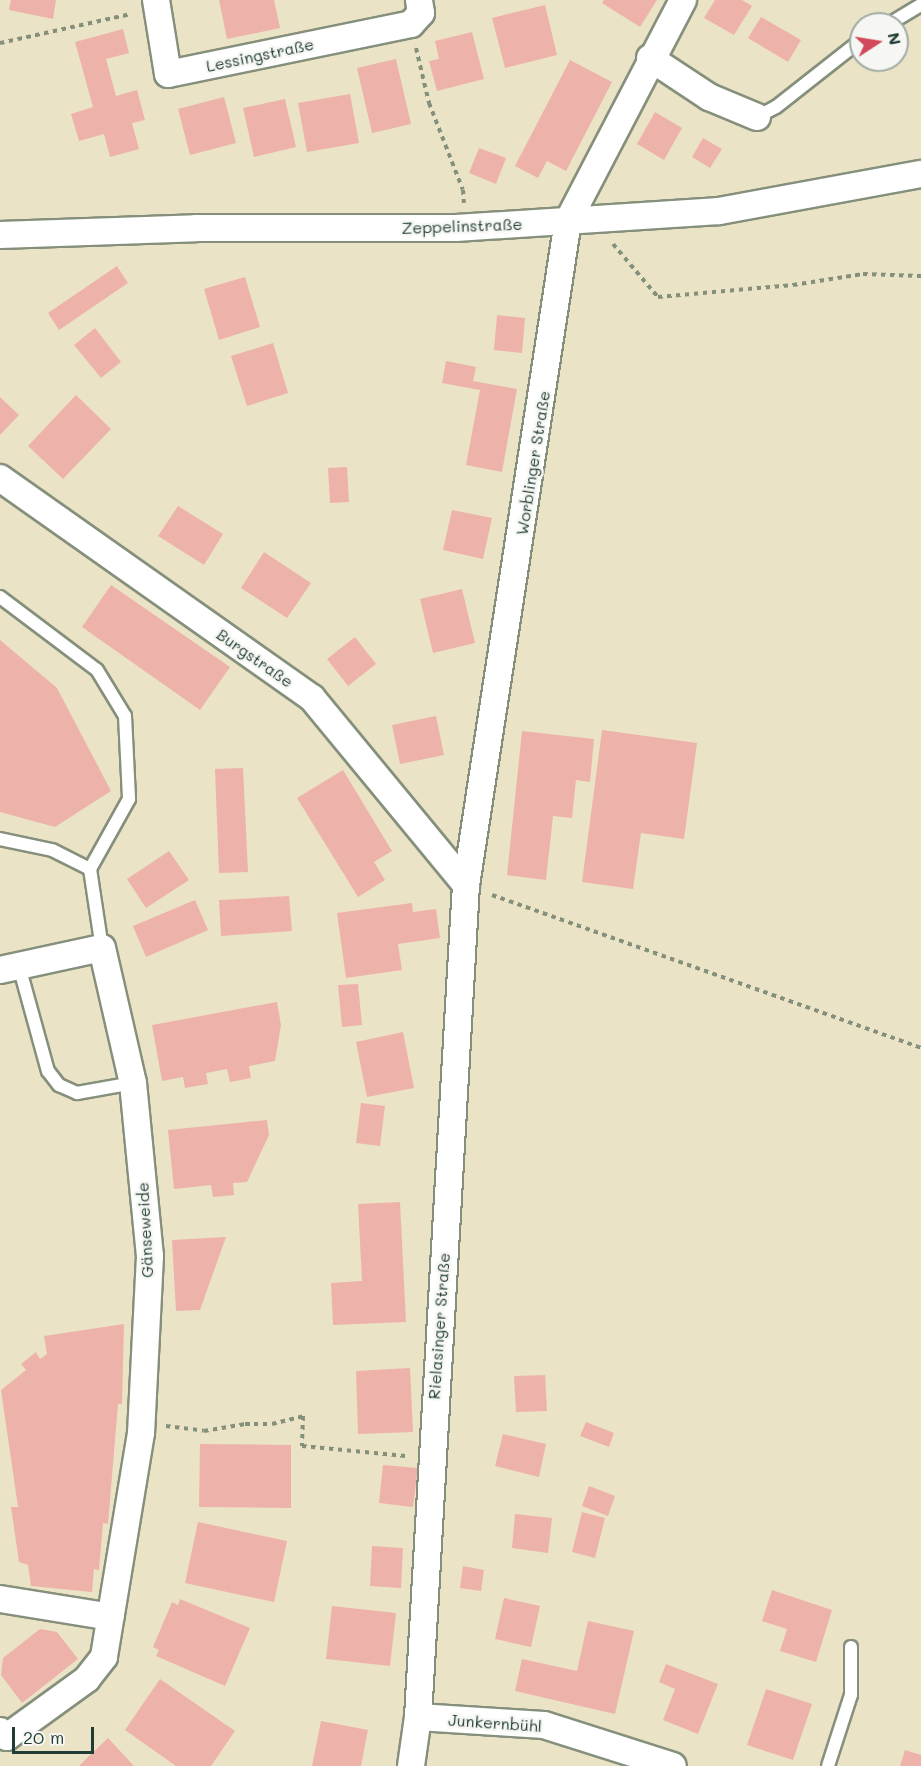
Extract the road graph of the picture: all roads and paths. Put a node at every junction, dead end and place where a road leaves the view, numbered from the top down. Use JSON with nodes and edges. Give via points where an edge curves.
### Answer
{"nodes":[{"id":1,"x":683,"y":0,"type":"edge"},
{"id":2,"x":156,"y":4,"type":"edge"},
{"id":3,"x":417,"y":12,"type":"edge"},
{"id":4,"x":0,"y":43,"type":"edge"},
{"id":5,"x":849,"y":49,"type":"edge"},
{"id":6,"x":650,"y":58,"type":"junction"},
{"id":7,"x":757,"y":117,"type":"joint"},
{"id":8,"x":921,"y":174,"type":"edge"},
{"id":9,"x":463,"y":190,"type":"dead end"},
{"id":10,"x":568,"y":221,"type":"junction"},
{"id":11,"x":0,"y":235,"type":"edge"},
{"id":12,"x":611,"y":241,"type":"dead end"},
{"id":13,"x":921,"y":276,"type":"edge"},
{"id":14,"x":1,"y":480,"type":"edge"},
{"id":15,"x":0,"y":597,"type":"edge"},
{"id":16,"x":0,"y":839,"type":"edge"},
{"id":17,"x":90,"y":869,"type":"junction"},
{"id":18,"x":466,"y":885,"type":"junction"},
{"id":19,"x":102,"y":948,"type":"junction"},
{"id":20,"x":9,"y":968,"type":"edge"},
{"id":21,"x":921,"y":1048,"type":"edge"},
{"id":22,"x":133,"y":1083,"type":"junction"},
{"id":23,"x":141,"y":1423,"type":"junction"},
{"id":24,"x":431,"y":1459,"type":"junction"},
{"id":25,"x":0,"y":1599,"type":"edge"},
{"id":26,"x":111,"y":1617,"type":"junction"},
{"id":27,"x":851,"y":1647,"type":"dead end"},
{"id":28,"x":418,"y":1717,"type":"junction"},
{"id":29,"x":0,"y":1731,"type":"edge"},
{"id":30,"x":411,"y":1766,"type":"edge"},
{"id":31,"x":673,"y":1766,"type":"edge"},
{"id":32,"x":828,"y":1766,"type":"edge"}],
"edges":[{"from":1,"to":6,"type":"street","name":"Worblinger Straße"},
{"from":2,"to":3,"type":"street","name":"Lessingstraße","via":[[168,74]]},
{"from":2,"to":4,"type":"path"},
{"from":3,"to":9,"type":"path","via":[[429,103]]},
{"from":5,"to":7,"type":"lane","via":[[776,107]]},
{"from":6,"to":7,"type":"street","via":[[709,97]]},
{"from":6,"to":10,"type":"street","name":"Worblinger Straße"},
{"from":8,"to":10,"type":"street","name":"Zeppelinstraße","via":[[719,211]]},
{"from":10,"to":11,"type":"street","name":"Zeppelinstraße","via":[[456,228],[196,228]]},
{"from":10,"to":18,"type":"street","name":"Worblinger Straße"},
{"from":12,"to":13,"type":"path","via":[[658,297],[793,285],[863,274]]},
{"from":14,"to":18,"type":"street","name":"Burgstraße","via":[[312,698]]},
{"from":15,"to":17,"type":"lane","via":[[97,670],[125,716],[129,799]]},
{"from":16,"to":17,"type":"lane","via":[[52,850]]},
{"from":17,"to":19,"type":"lane"},
{"from":18,"to":21,"type":"path"},
{"from":18,"to":24,"type":"street","name":"Rielasinger Straße"},
{"from":19,"to":20,"type":"street"},
{"from":19,"to":22,"type":"street","name":"Gänseweide"},
{"from":20,"to":22,"type":"lane","via":[[48,1071],[59,1085],[77,1093]]},
{"from":22,"to":23,"type":"street","name":"Gänseweide","via":[[150,1256]]},
{"from":23,"to":24,"type":"path","via":[[204,1431],[272,1424],[303,1416],[302,1446]]},
{"from":23,"to":26,"type":"street","name":"Gänseweide"},
{"from":24,"to":28,"type":"street","name":"Rielasinger Straße"},
{"from":25,"to":26,"type":"street"},
{"from":26,"to":29,"type":"street","name":"Gänseweide","via":[[104,1658],[87,1679],[7,1737]]},
{"from":27,"to":32,"type":"lane","via":[[851,1695]]},
{"from":28,"to":30,"type":"street","name":"Rielasinger Straße"},
{"from":28,"to":31,"type":"street","name":"Junkernbühl","via":[[544,1725]]}]}
